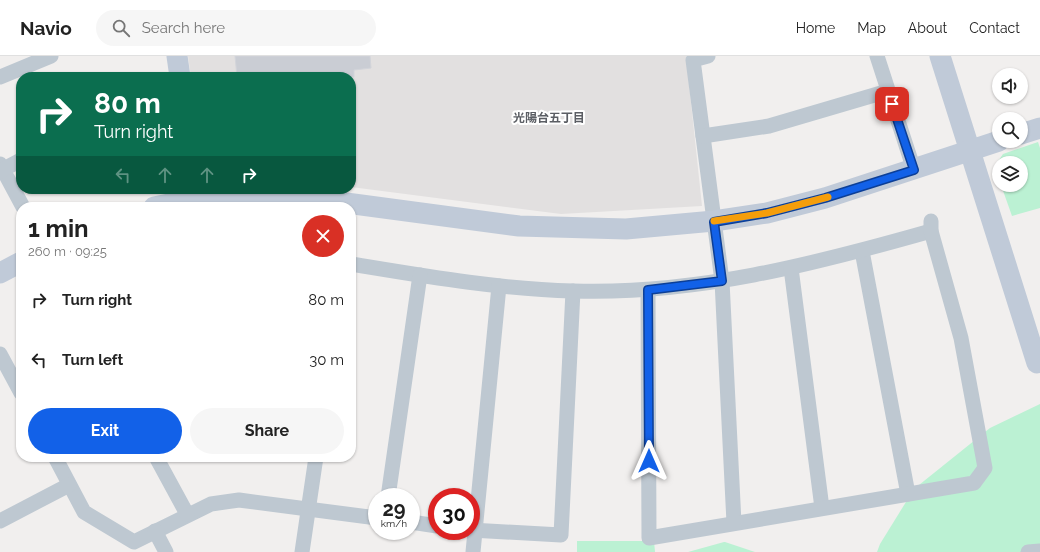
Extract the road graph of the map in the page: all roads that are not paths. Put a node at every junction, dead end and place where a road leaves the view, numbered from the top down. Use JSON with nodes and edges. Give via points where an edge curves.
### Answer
{"nodes":[{"id":1,"x":51,"y":56,"type":"edge"},
{"id":2,"x":177,"y":56,"type":"edge"},
{"id":3,"x":708,"y":56,"type":"edge"},
{"id":4,"x":877,"y":56,"type":"edge"},
{"id":5,"x":940,"y":56,"type":"edge"},
{"id":6,"x":179,"y":72,"type":"edge"},
{"id":7,"x":0,"y":77,"type":"edge"},
{"id":8,"x":888,"y":91,"type":"junction"},
{"id":9,"x":1040,"y":128,"type":"edge"},
{"id":10,"x":1028,"y":132,"type":"edge"},
{"id":11,"x":703,"y":136,"type":"junction"},
{"id":12,"x":992,"y":143,"type":"edge"},
{"id":13,"x":971,"y":150,"type":"junction"},
{"id":14,"x":16,"y":162,"type":"edge"},
{"id":15,"x":1,"y":168,"type":"edge"},
{"id":16,"x":914,"y":170,"type":"junction"},
{"id":17,"x":194,"y":194,"type":"edge"},
{"id":18,"x":279,"y":194,"type":"edge"},
{"id":19,"x":20,"y":202,"type":"edge"},
{"id":20,"x":169,"y":202,"type":"edge"},
{"id":21,"x":331,"y":202,"type":"edge"},
{"id":22,"x":356,"y":206,"type":"edge"},
{"id":23,"x":714,"y":222,"type":"junction"},
{"id":24,"x":862,"y":251,"type":"junction"},
{"id":25,"x":16,"y":265,"type":"edge"},
{"id":26,"x":356,"y":265,"type":"edge"},
{"id":27,"x":791,"y":268,"type":"junction"},
{"id":28,"x":0,"y":273,"type":"edge"},
{"id":29,"x":420,"y":276,"type":"junction"},
{"id":30,"x":722,"y":281,"type":"junction"},
{"id":31,"x":499,"y":286,"type":"junction"},
{"id":32,"x":648,"y":290,"type":"junction"},
{"id":33,"x":573,"y":292,"type":"junction"},
{"id":34,"x":0,"y":354,"type":"edge"},
{"id":35,"x":1037,"y":363,"type":"dead end"},
{"id":36,"x":16,"y":384,"type":"edge"},
{"id":37,"x":58,"y":462,"type":"edge"},
{"id":38,"x":159,"y":462,"type":"edge"},
{"id":39,"x":315,"y":462,"type":"edge"},
{"id":40,"x":69,"y":484,"type":"junction"},
{"id":41,"x":389,"y":488,"type":"edge"},
{"id":42,"x":478,"y":488,"type":"edge"},
{"id":43,"x":908,"y":494,"type":"junction"},
{"id":44,"x":822,"y":508,"type":"junction"},
{"id":45,"x":308,"y":509,"type":"junction"},
{"id":46,"x":187,"y":514,"type":"junction"},
{"id":47,"x":368,"y":517,"type":"edge"},
{"id":48,"x":0,"y":521,"type":"edge"},
{"id":49,"x":734,"y":523,"type":"junction"},
{"id":50,"x":155,"y":531,"type":"junction"},
{"id":51,"x":480,"y":531,"type":"edge"},
{"id":52,"x":473,"y":540,"type":"edge"},
{"id":53,"x":1040,"y":550,"type":"edge"},
{"id":54,"x":166,"y":552,"type":"edge"},
{"id":55,"x":302,"y":552,"type":"edge"},
{"id":56,"x":473,"y":552,"type":"edge"},
{"id":57,"x":1028,"y":552,"type":"edge"}],
"edges":[{"from":1,"to":7,"type":"street"},
{"from":2,"to":6,"type":"street"},
{"from":3,"to":11,"type":"street","via":[[693,60]]},
{"from":4,"to":8,"type":"street"},
{"from":5,"to":13,"type":"street"},
{"from":8,"to":11,"type":"street","via":[[769,126]]},
{"from":8,"to":16,"type":"street"},
{"from":9,"to":10,"type":"street"},
{"from":11,"to":23,"type":"street"},
{"from":12,"to":13,"type":"street"},
{"from":13,"to":16,"type":"street"},
{"from":13,"to":35,"type":"street"},
{"from":14,"to":15,"type":"street"},
{"from":15,"to":19,"type":"street"},
{"from":16,"to":23,"type":"street","via":[[825,198],[767,213]]},
{"from":17,"to":20,"type":"street"},
{"from":18,"to":21,"type":"street"},
{"from":22,"to":23,"type":"street","via":[[519,226],[626,229]]},
{"from":23,"to":30,"type":"street"},
{"from":24,"to":27,"type":"street"},
{"from":24,"to":43,"type":"street"},
{"from":24,"to":43,"type":"street","via":[[931,226],[961,338],[985,468],[974,483]]},
{"from":25,"to":28,"type":"street"},
{"from":26,"to":29,"type":"street"},
{"from":27,"to":30,"type":"street"},
{"from":27,"to":44,"type":"street"},
{"from":29,"to":31,"type":"street"},
{"from":29,"to":41,"type":"street"},
{"from":30,"to":32,"type":"street"},
{"from":30,"to":49,"type":"street"},
{"from":31,"to":33,"type":"street"},
{"from":31,"to":42,"type":"street"},
{"from":32,"to":33,"type":"street"},
{"from":32,"to":49,"type":"street","via":[[649,538]]},
{"from":33,"to":51,"type":"street","via":[[561,535]]},
{"from":34,"to":36,"type":"street"},
{"from":37,"to":40,"type":"street"},
{"from":38,"to":46,"type":"street"},
{"from":39,"to":45,"type":"street"},
{"from":40,"to":48,"type":"street"},
{"from":40,"to":50,"type":"street","via":[[84,512],[134,542]]},
{"from":43,"to":44,"type":"street"},
{"from":44,"to":49,"type":"street"},
{"from":45,"to":46,"type":"street","via":[[240,500],[211,504]]},
{"from":45,"to":47,"type":"street"},
{"from":45,"to":55,"type":"street"},
{"from":46,"to":50,"type":"street"},
{"from":50,"to":54,"type":"street"},
{"from":52,"to":56,"type":"street"},
{"from":53,"to":57,"type":"street"}]}
